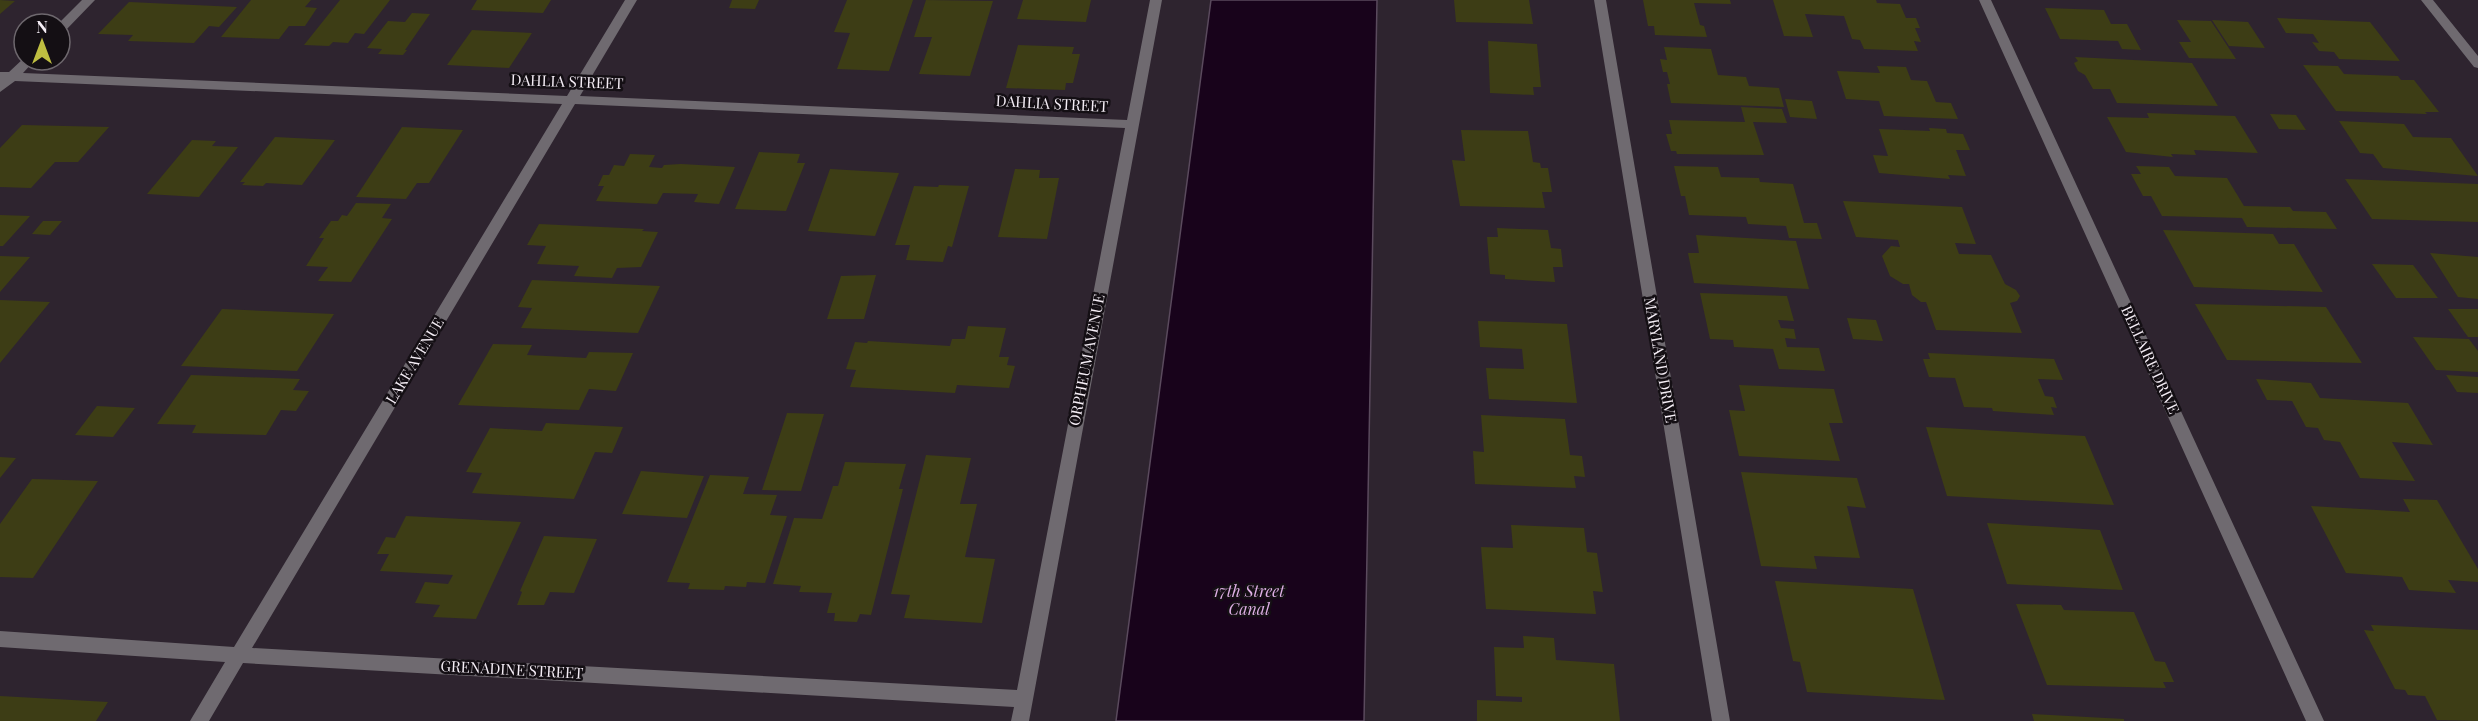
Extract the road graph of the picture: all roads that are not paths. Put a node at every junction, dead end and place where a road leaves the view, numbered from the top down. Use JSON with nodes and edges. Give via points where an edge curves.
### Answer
{"nodes":[{"id":1,"x":89,"y":0,"type":"edge"},
{"id":2,"x":631,"y":0,"type":"edge"},
{"id":3,"x":1156,"y":0,"type":"edge"},
{"id":4,"x":1600,"y":0,"type":"edge"},
{"id":5,"x":1984,"y":0,"type":"edge"},
{"id":6,"x":2427,"y":0,"type":"edge"},
{"id":7,"x":72,"y":17,"type":"edge"},
{"id":8,"x":2478,"y":64,"type":"edge"},
{"id":9,"x":6,"y":76,"type":"edge"},
{"id":10,"x":0,"y":88,"type":"edge"},
{"id":11,"x":573,"y":99,"type":"junction"},
{"id":12,"x":1132,"y":124,"type":"junction"},
{"id":13,"x":0,"y":639,"type":"edge"},
{"id":14,"x":238,"y":655,"type":"junction"},
{"id":15,"x":1024,"y":699,"type":"junction"},
{"id":16,"x":199,"y":721,"type":"edge"},
{"id":17,"x":1020,"y":721,"type":"edge"},
{"id":18,"x":1721,"y":721,"type":"edge"},
{"id":19,"x":2315,"y":721,"type":"edge"}],
"edges":[{"from":1,"to":7,"type":"street"},
{"from":2,"to":11,"type":"street","name":"LAKE AVENUE"},
{"from":3,"to":12,"type":"street","name":"ORPHEUM AVENUE"},
{"from":4,"to":18,"type":"street","name":"MARYLAND DRIVE"},
{"from":5,"to":19,"type":"street","name":"BELLAIRE DRIVE"},
{"from":6,"to":8,"type":"street"},
{"from":9,"to":10,"type":"street"},
{"from":9,"to":11,"type":"street","name":"DAHLIA STREET"},
{"from":11,"to":12,"type":"street","name":"DAHLIA STREET"},
{"from":11,"to":14,"type":"street","name":"LAKE AVENUE"},
{"from":12,"to":15,"type":"street","name":"ORPHEUM AVENUE"},
{"from":13,"to":14,"type":"street","name":"GRENADINE STREET"},
{"from":14,"to":15,"type":"street","name":"GRENADINE STREET"},
{"from":14,"to":16,"type":"street","name":"LAKE AVENUE"},
{"from":15,"to":17,"type":"street","name":"ORPHEUM AVENUE"}]}
